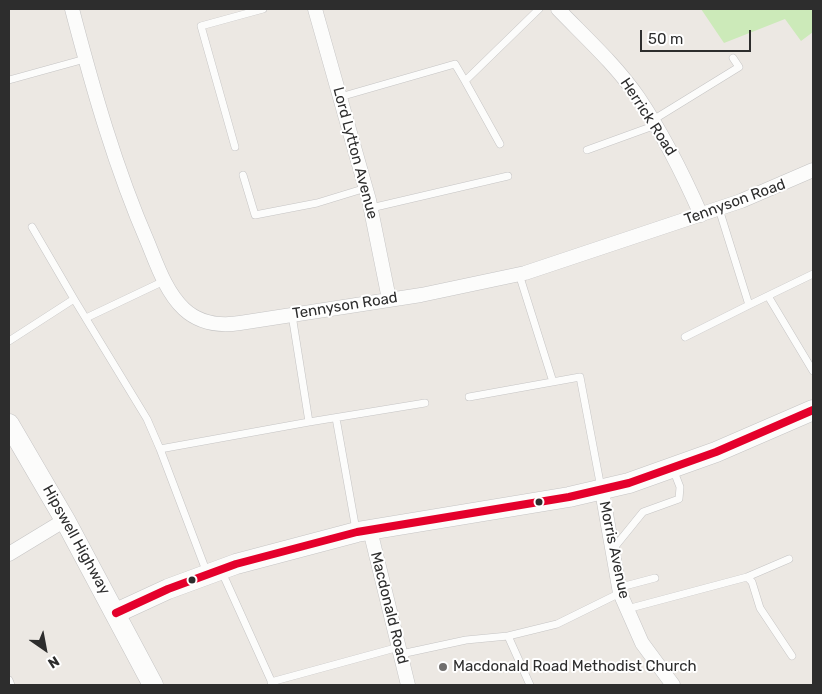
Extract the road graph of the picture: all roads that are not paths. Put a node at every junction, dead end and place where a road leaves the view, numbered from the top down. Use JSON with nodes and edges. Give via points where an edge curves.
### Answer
{"nodes":[{"id":1,"x":72,"y":9,"type":"edge"},
{"id":2,"x":263,"y":9,"type":"edge"},
{"id":3,"x":315,"y":9,"type":"edge"},
{"id":4,"x":539,"y":9,"type":"edge"},
{"id":5,"x":558,"y":9,"type":"edge"},
{"id":6,"x":733,"y":58,"type":"dead end"},
{"id":7,"x":85,"y":60,"type":"junction"},
{"id":8,"x":9,"y":80,"type":"edge"},
{"id":9,"x":465,"y":81,"type":"junction"},
{"id":10,"x":340,"y":97,"type":"junction"},
{"id":11,"x":654,"y":123,"type":"junction"},
{"id":12,"x":500,"y":144,"type":"dead end"},
{"id":13,"x":235,"y":148,"type":"dead end"},
{"id":14,"x":587,"y":150,"type":"dead end"},
{"id":15,"x":813,"y":170,"type":"edge"},
{"id":16,"x":243,"y":175,"type":"dead end"},
{"id":17,"x":508,"y":176,"type":"dead end"},
{"id":18,"x":366,"y":188,"type":"junction"},
{"id":19,"x":371,"y":208,"type":"junction"},
{"id":20,"x":718,"y":209,"type":"junction"},
{"id":21,"x":700,"y":215,"type":"junction"},
{"id":22,"x":32,"y":227,"type":"dead end"},
{"id":23,"x":519,"y":274,"type":"junction"},
{"id":24,"x":813,"y":274,"type":"edge"},
{"id":25,"x":164,"y":281,"type":"junction"},
{"id":26,"x":768,"y":296,"type":"junction"},
{"id":27,"x":74,"y":299,"type":"junction"},
{"id":28,"x":389,"y":299,"type":"junction"},
{"id":29,"x":749,"y":305,"type":"junction"},
{"id":30,"x":292,"y":315,"type":"junction"},
{"id":31,"x":86,"y":318,"type":"junction"},
{"id":32,"x":685,"y":337,"type":"dead end"},
{"id":33,"x":9,"y":341,"type":"edge"},
{"id":34,"x":813,"y":371,"type":"edge"},
{"id":35,"x":553,"y":382,"type":"junction"},
{"id":36,"x":469,"y":397,"type":"dead end"},
{"id":37,"x":425,"y":403,"type":"dead end"},
{"id":38,"x":813,"y":410,"type":"edge"},
{"id":39,"x":336,"y":418,"type":"junction"},
{"id":40,"x":309,"y":422,"type":"junction"},
{"id":41,"x":9,"y":424,"type":"edge"},
{"id":42,"x":160,"y":449,"type":"junction"},
{"id":43,"x":673,"y":469,"type":"junction"},
{"id":44,"x":602,"y":491,"type":"junction"},
{"id":45,"x":66,"y":520,"type":"junction"},
{"id":46,"x":364,"y":531,"type":"junction"},
{"id":47,"x":614,"y":549,"type":"junction"},
{"id":48,"x":9,"y":554,"type":"edge"},
{"id":49,"x":789,"y":559,"type":"dead end"},
{"id":50,"x":214,"y":572,"type":"junction"},
{"id":51,"x":747,"y":577,"type":"junction"},
{"id":52,"x":655,"y":578,"type":"dead end"},
{"id":53,"x":621,"y":590,"type":"junction"},
{"id":54,"x":627,"y":608,"type":"junction"},
{"id":55,"x":116,"y":613,"type":"junction"},
{"id":56,"x":508,"y":636,"type":"junction"},
{"id":57,"x":400,"y":650,"type":"junction"},
{"id":58,"x":792,"y":656,"type":"dead end"},
{"id":59,"x":9,"y":680,"type":"edge"},
{"id":60,"x":272,"y":683,"type":"edge"},
{"id":61,"x":11,"y":685,"type":"edge"},
{"id":62,"x":153,"y":685,"type":"edge"},
{"id":63,"x":408,"y":685,"type":"edge"},
{"id":64,"x":530,"y":685,"type":"edge"},
{"id":65,"x":673,"y":685,"type":"edge"}],
"edges":[{"from":1,"to":7,"type":"street","name":"Tennyson Road"},
{"from":2,"to":13,"type":"lane","via":[[201,26]]},
{"from":3,"to":10,"type":"street","name":"Lord Lytton Avenue"},
{"from":4,"to":9,"type":"lane"},
{"from":5,"to":11,"type":"street","name":"Herrick Road","via":[[618,72]]},
{"from":6,"to":11,"type":"lane","via":[[739,67]]},
{"from":7,"to":8,"type":"lane"},
{"from":7,"to":25,"type":"street","name":"Tennyson Road","via":[[115,160]]},
{"from":9,"to":10,"type":"lane","via":[[455,64]]},
{"from":9,"to":12,"type":"lane"},
{"from":10,"to":18,"type":"street","name":"Lord Lytton Avenue"},
{"from":11,"to":14,"type":"lane"},
{"from":11,"to":21,"type":"street","name":"Herrick Road","via":[[684,176]]},
{"from":15,"to":20,"type":"street","name":"Tennyson Road","via":[[782,186]]},
{"from":16,"to":18,"type":"lane","via":[[255,215],[317,203]]},
{"from":17,"to":19,"type":"lane"},
{"from":18,"to":19,"type":"street","name":"Lord Lytton Avenue"},
{"from":19,"to":28,"type":"street","name":"Lord Lytton Avenue"},
{"from":20,"to":21,"type":"street","name":"Tennyson Road"},
{"from":20,"to":29,"type":"lane"},
{"from":21,"to":23,"type":"street","name":"Tennyson Road"},
{"from":22,"to":27,"type":"lane"},
{"from":23,"to":28,"type":"street","name":"Tennyson Road"},
{"from":23,"to":35,"type":"lane"},
{"from":24,"to":26,"type":"lane"},
{"from":25,"to":30,"type":"street","name":"Tennyson Road","via":[[185,310],[206,322],[229,324]]},
{"from":25,"to":31,"type":"lane"},
{"from":26,"to":29,"type":"lane"},
{"from":26,"to":34,"type":"lane"},
{"from":27,"to":31,"type":"lane"},
{"from":27,"to":33,"type":"lane"},
{"from":28,"to":30,"type":"street","name":"Tennyson Road"},
{"from":29,"to":32,"type":"lane"},
{"from":30,"to":40,"type":"lane"},
{"from":31,"to":42,"type":"lane","via":[[147,419]]},
{"from":35,"to":36,"type":"lane"},
{"from":35,"to":44,"type":"lane","via":[[580,377]]},
{"from":37,"to":39,"type":"lane"},
{"from":38,"to":43,"type":"street"},
{"from":39,"to":40,"type":"lane"},
{"from":39,"to":46,"type":"lane"},
{"from":40,"to":42,"type":"lane"},
{"from":41,"to":45,"type":"street","name":"Hipswell Highway"},
{"from":42,"to":50,"type":"lane"},
{"from":43,"to":44,"type":"street"},
{"from":43,"to":47,"type":"lane","via":[[680,487],[679,499],[643,512]]},
{"from":44,"to":46,"type":"street"},
{"from":44,"to":47,"type":"street","name":"Morris Avenue"},
{"from":45,"to":48,"type":"street"},
{"from":45,"to":55,"type":"street","name":"Hipswell Highway"},
{"from":46,"to":50,"type":"street"},
{"from":46,"to":57,"type":"street","name":"Macdonald Road"},
{"from":47,"to":53,"type":"street","name":"Morris Avenue"},
{"from":49,"to":51,"type":"lane"},
{"from":50,"to":55,"type":"street"},
{"from":50,"to":60,"type":"lane"},
{"from":51,"to":54,"type":"lane"},
{"from":51,"to":58,"type":"lane","via":[[752,582],[760,608]]},
{"from":52,"to":53,"type":"lane"},
{"from":53,"to":54,"type":"street","name":"Morris Avenue"},
{"from":53,"to":56,"type":"lane","via":[[557,624]]},
{"from":54,"to":65,"type":"street","name":"Morris Avenue","via":[[642,643]]},
{"from":55,"to":62,"type":"street","name":"Hipswell Highway"},
{"from":56,"to":57,"type":"lane"},
{"from":56,"to":64,"type":"lane"},
{"from":57,"to":60,"type":"lane"},
{"from":57,"to":63,"type":"street","name":"Macdonald Road"},
{"from":59,"to":61,"type":"lane"}]}
